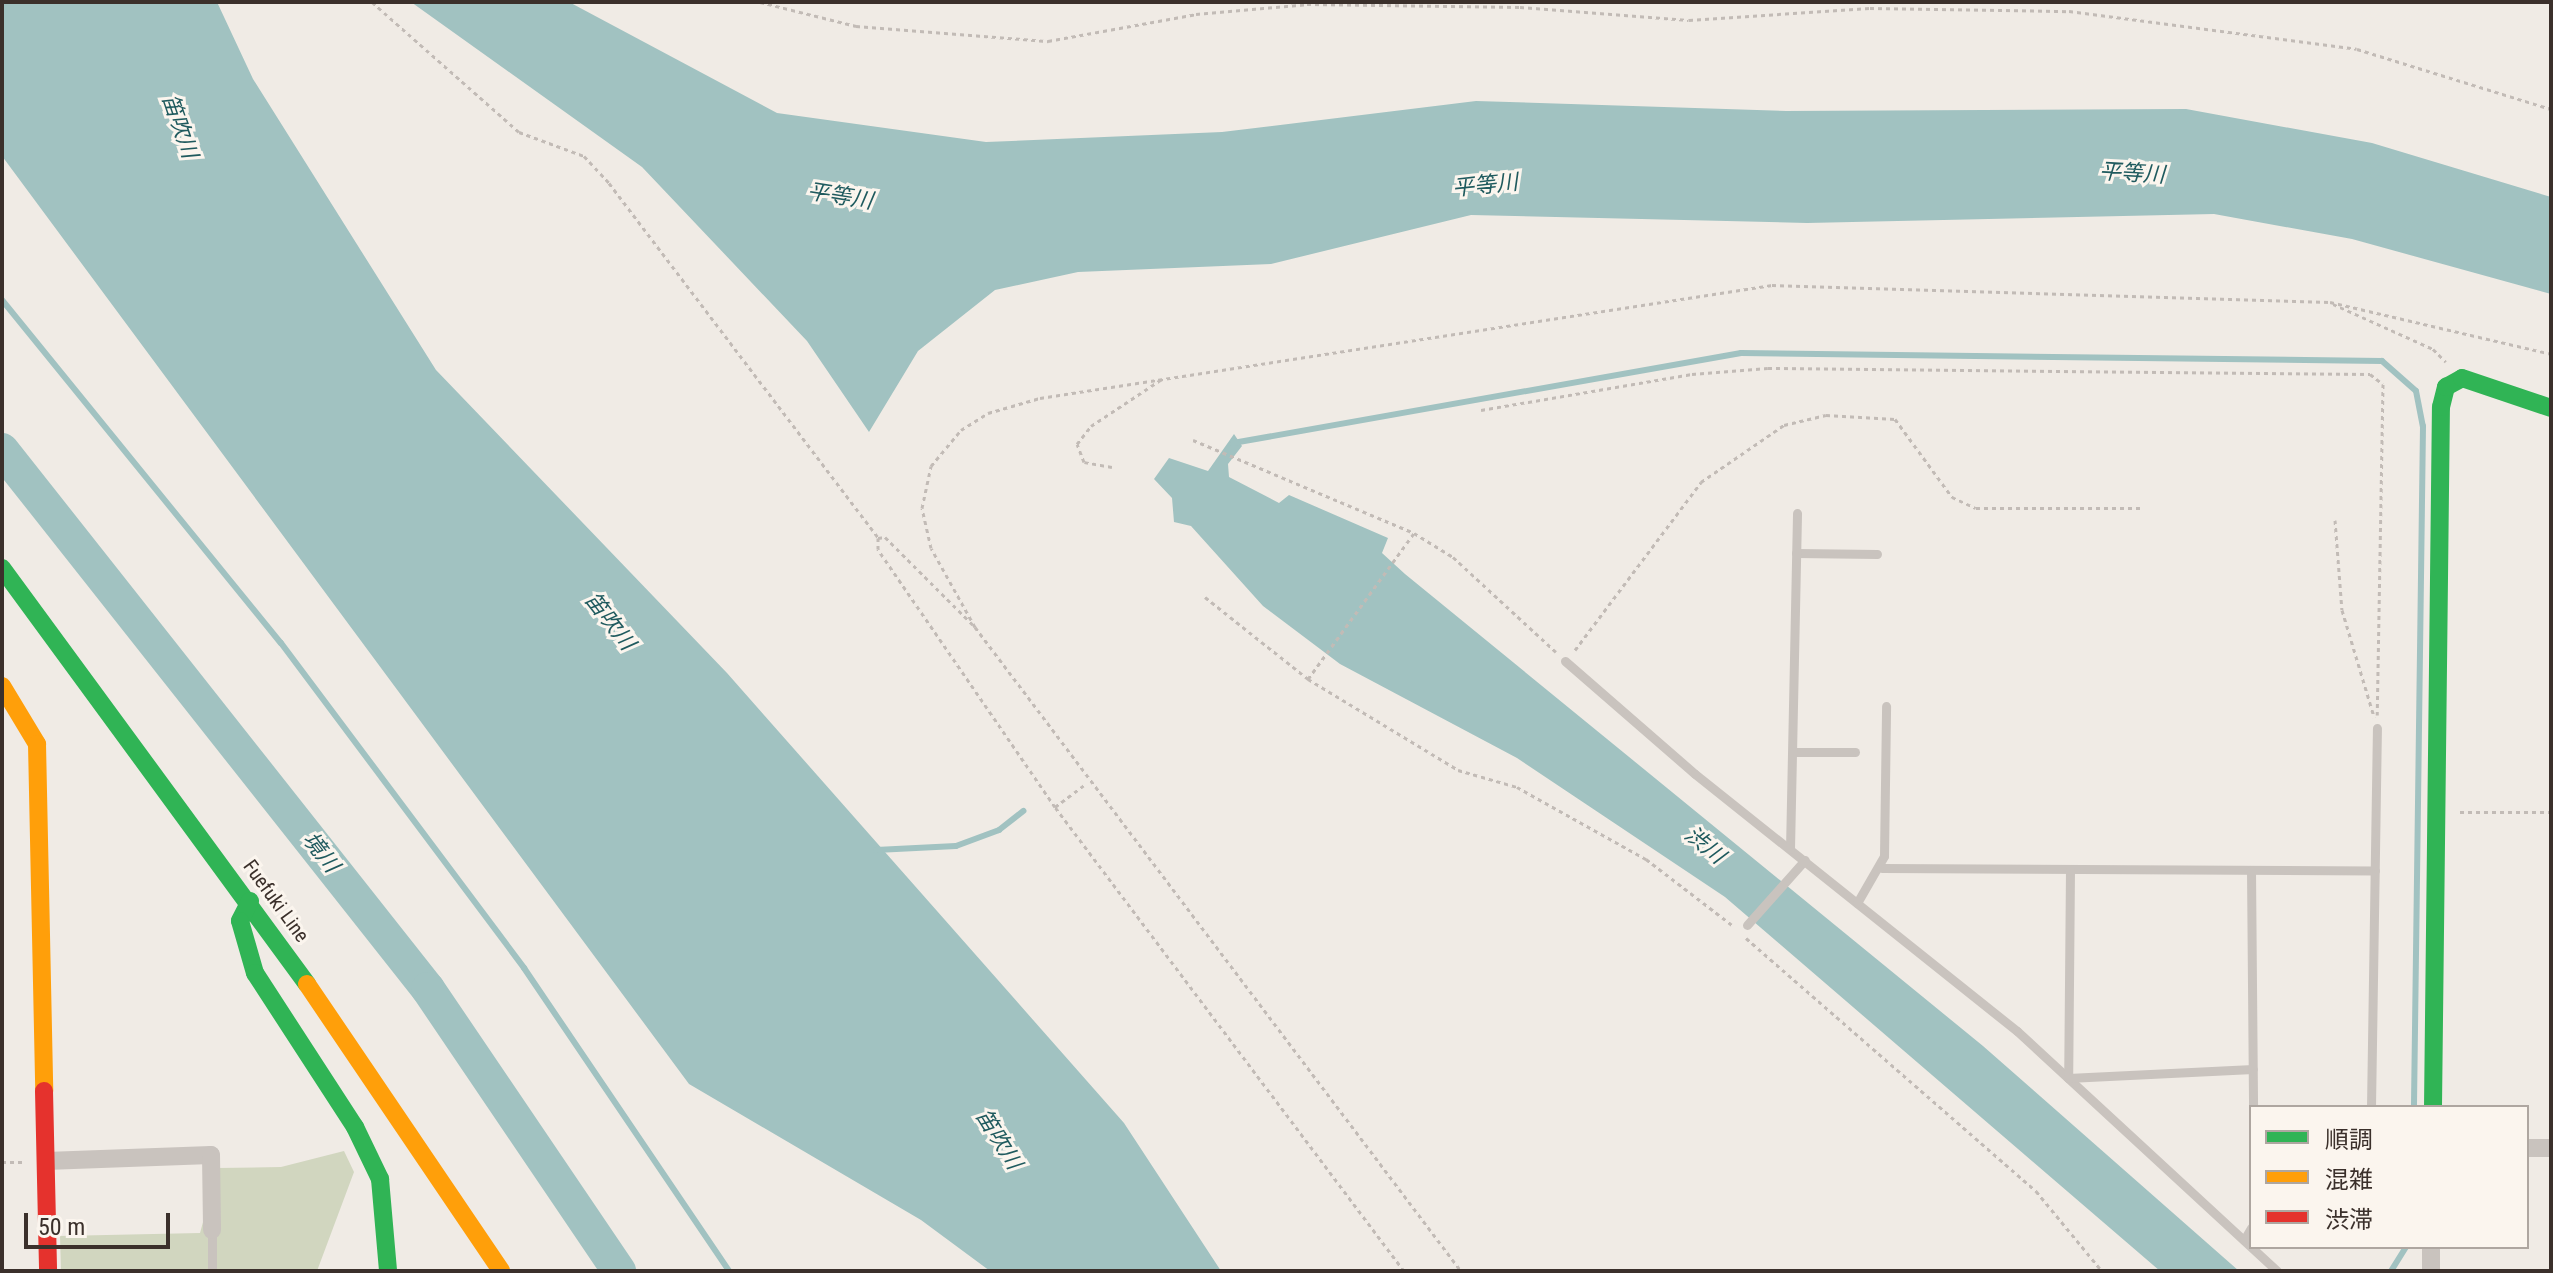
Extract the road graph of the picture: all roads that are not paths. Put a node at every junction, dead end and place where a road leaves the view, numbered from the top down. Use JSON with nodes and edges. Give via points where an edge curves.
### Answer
{"nodes":[{"id":1,"x":2551,"y":408,"type":"edge"},
{"id":2,"x":1797,"y":513,"type":"dead end"},
{"id":3,"x":1796,"y":553,"type":"junction"},
{"id":4,"x":1877,"y":554,"type":"dead end"},
{"id":5,"x":2,"y":568,"type":"edge"},
{"id":6,"x":1565,"y":661,"type":"road end"},
{"id":7,"x":2,"y":686,"type":"edge"},
{"id":8,"x":1886,"y":706,"type":"dead end"},
{"id":9,"x":2377,"y":728,"type":"road end"},
{"id":10,"x":1793,"y":752,"type":"junction"},
{"id":11,"x":1855,"y":752,"type":"dead end"},
{"id":12,"x":1790,"y":849,"type":"junction"},
{"id":13,"x":1801,"y":864,"type":"junction"},
{"id":14,"x":1882,"y":868,"type":"junction"},
{"id":15,"x":2070,"y":869,"type":"junction"},
{"id":16,"x":2251,"y":870,"type":"junction"},
{"id":17,"x":2375,"y":871,"type":"junction"},
{"id":18,"x":250,"y":901,"type":"junction"},
{"id":19,"x":1857,"y":903,"type":"junction"},
{"id":20,"x":1747,"y":925,"type":"dead end"},
{"id":21,"x":2253,"y":1069,"type":"junction"},
{"id":22,"x":2068,"y":1078,"type":"junction"},
{"id":23,"x":2253,"y":1105,"type":"edge"},
{"id":24,"x":2371,"y":1105,"type":"edge"},
{"id":25,"x":2433,"y":1105,"type":"edge"},
{"id":26,"x":2529,"y":1148,"type":"edge"},
{"id":27,"x":2551,"y":1148,"type":"edge"},
{"id":28,"x":46,"y":1161,"type":"junction"},
{"id":29,"x":212,"y":1230,"type":"joint"},
{"id":30,"x":2249,"y":1231,"type":"edge"},
{"id":31,"x":2244,"y":1240,"type":"junction"},
{"id":32,"x":2249,"y":1245,"type":"edge"},
{"id":33,"x":2254,"y":1249,"type":"edge"},
{"id":34,"x":2431,"y":1249,"type":"edge"},
{"id":35,"x":48,"y":1271,"type":"edge"},
{"id":36,"x":212,"y":1271,"type":"edge"},
{"id":37,"x":388,"y":1271,"type":"edge"},
{"id":38,"x":501,"y":1271,"type":"edge"},
{"id":39,"x":2277,"y":1271,"type":"edge"},
{"id":40,"x":2431,"y":1271,"type":"edge"}],
"edges":[{"from":1,"to":25,"type":"main road","via":[[2488,382],[2455,381],[2441,407]]},
{"from":2,"to":3,"type":"lane"},
{"from":3,"to":4,"type":"lane"},
{"from":3,"to":10,"type":"lane"},
{"from":5,"to":18,"type":"main road","name":"Fuefuki Line"},
{"from":6,"to":12,"type":"lane"},
{"from":7,"to":28,"type":"main road","via":[[37,744]]},
{"from":8,"to":14,"type":"lane"},
{"from":9,"to":17,"type":"lane"},
{"from":10,"to":11,"type":"lane"},
{"from":10,"to":12,"type":"lane"},
{"from":12,"to":13,"type":"lane"},
{"from":13,"to":19,"type":"lane"},
{"from":13,"to":20,"type":"lane"},
{"from":14,"to":15,"type":"lane"},
{"from":14,"to":19,"type":"lane"},
{"from":15,"to":16,"type":"lane"},
{"from":15,"to":22,"type":"lane"},
{"from":16,"to":17,"type":"lane"},
{"from":16,"to":21,"type":"lane"},
{"from":17,"to":24,"type":"lane"},
{"from":18,"to":37,"type":"main road","via":[[240,921],[255,973],[355,1127],[380,1179]]},
{"from":18,"to":38,"type":"main road","name":"Fuefuki Line"},
{"from":19,"to":22,"type":"lane"},
{"from":21,"to":22,"type":"lane"},
{"from":21,"to":23,"type":"lane"},
{"from":22,"to":31,"type":"lane"},
{"from":26,"to":27,"type":"street"},
{"from":28,"to":29,"type":"street","via":[[211,1155]]},
{"from":28,"to":35,"type":"main road"},
{"from":29,"to":36,"type":"lane"},
{"from":30,"to":31,"type":"lane"},
{"from":31,"to":32,"type":"lane"},
{"from":33,"to":39,"type":"lane"},
{"from":34,"to":40,"type":"street"}]}
